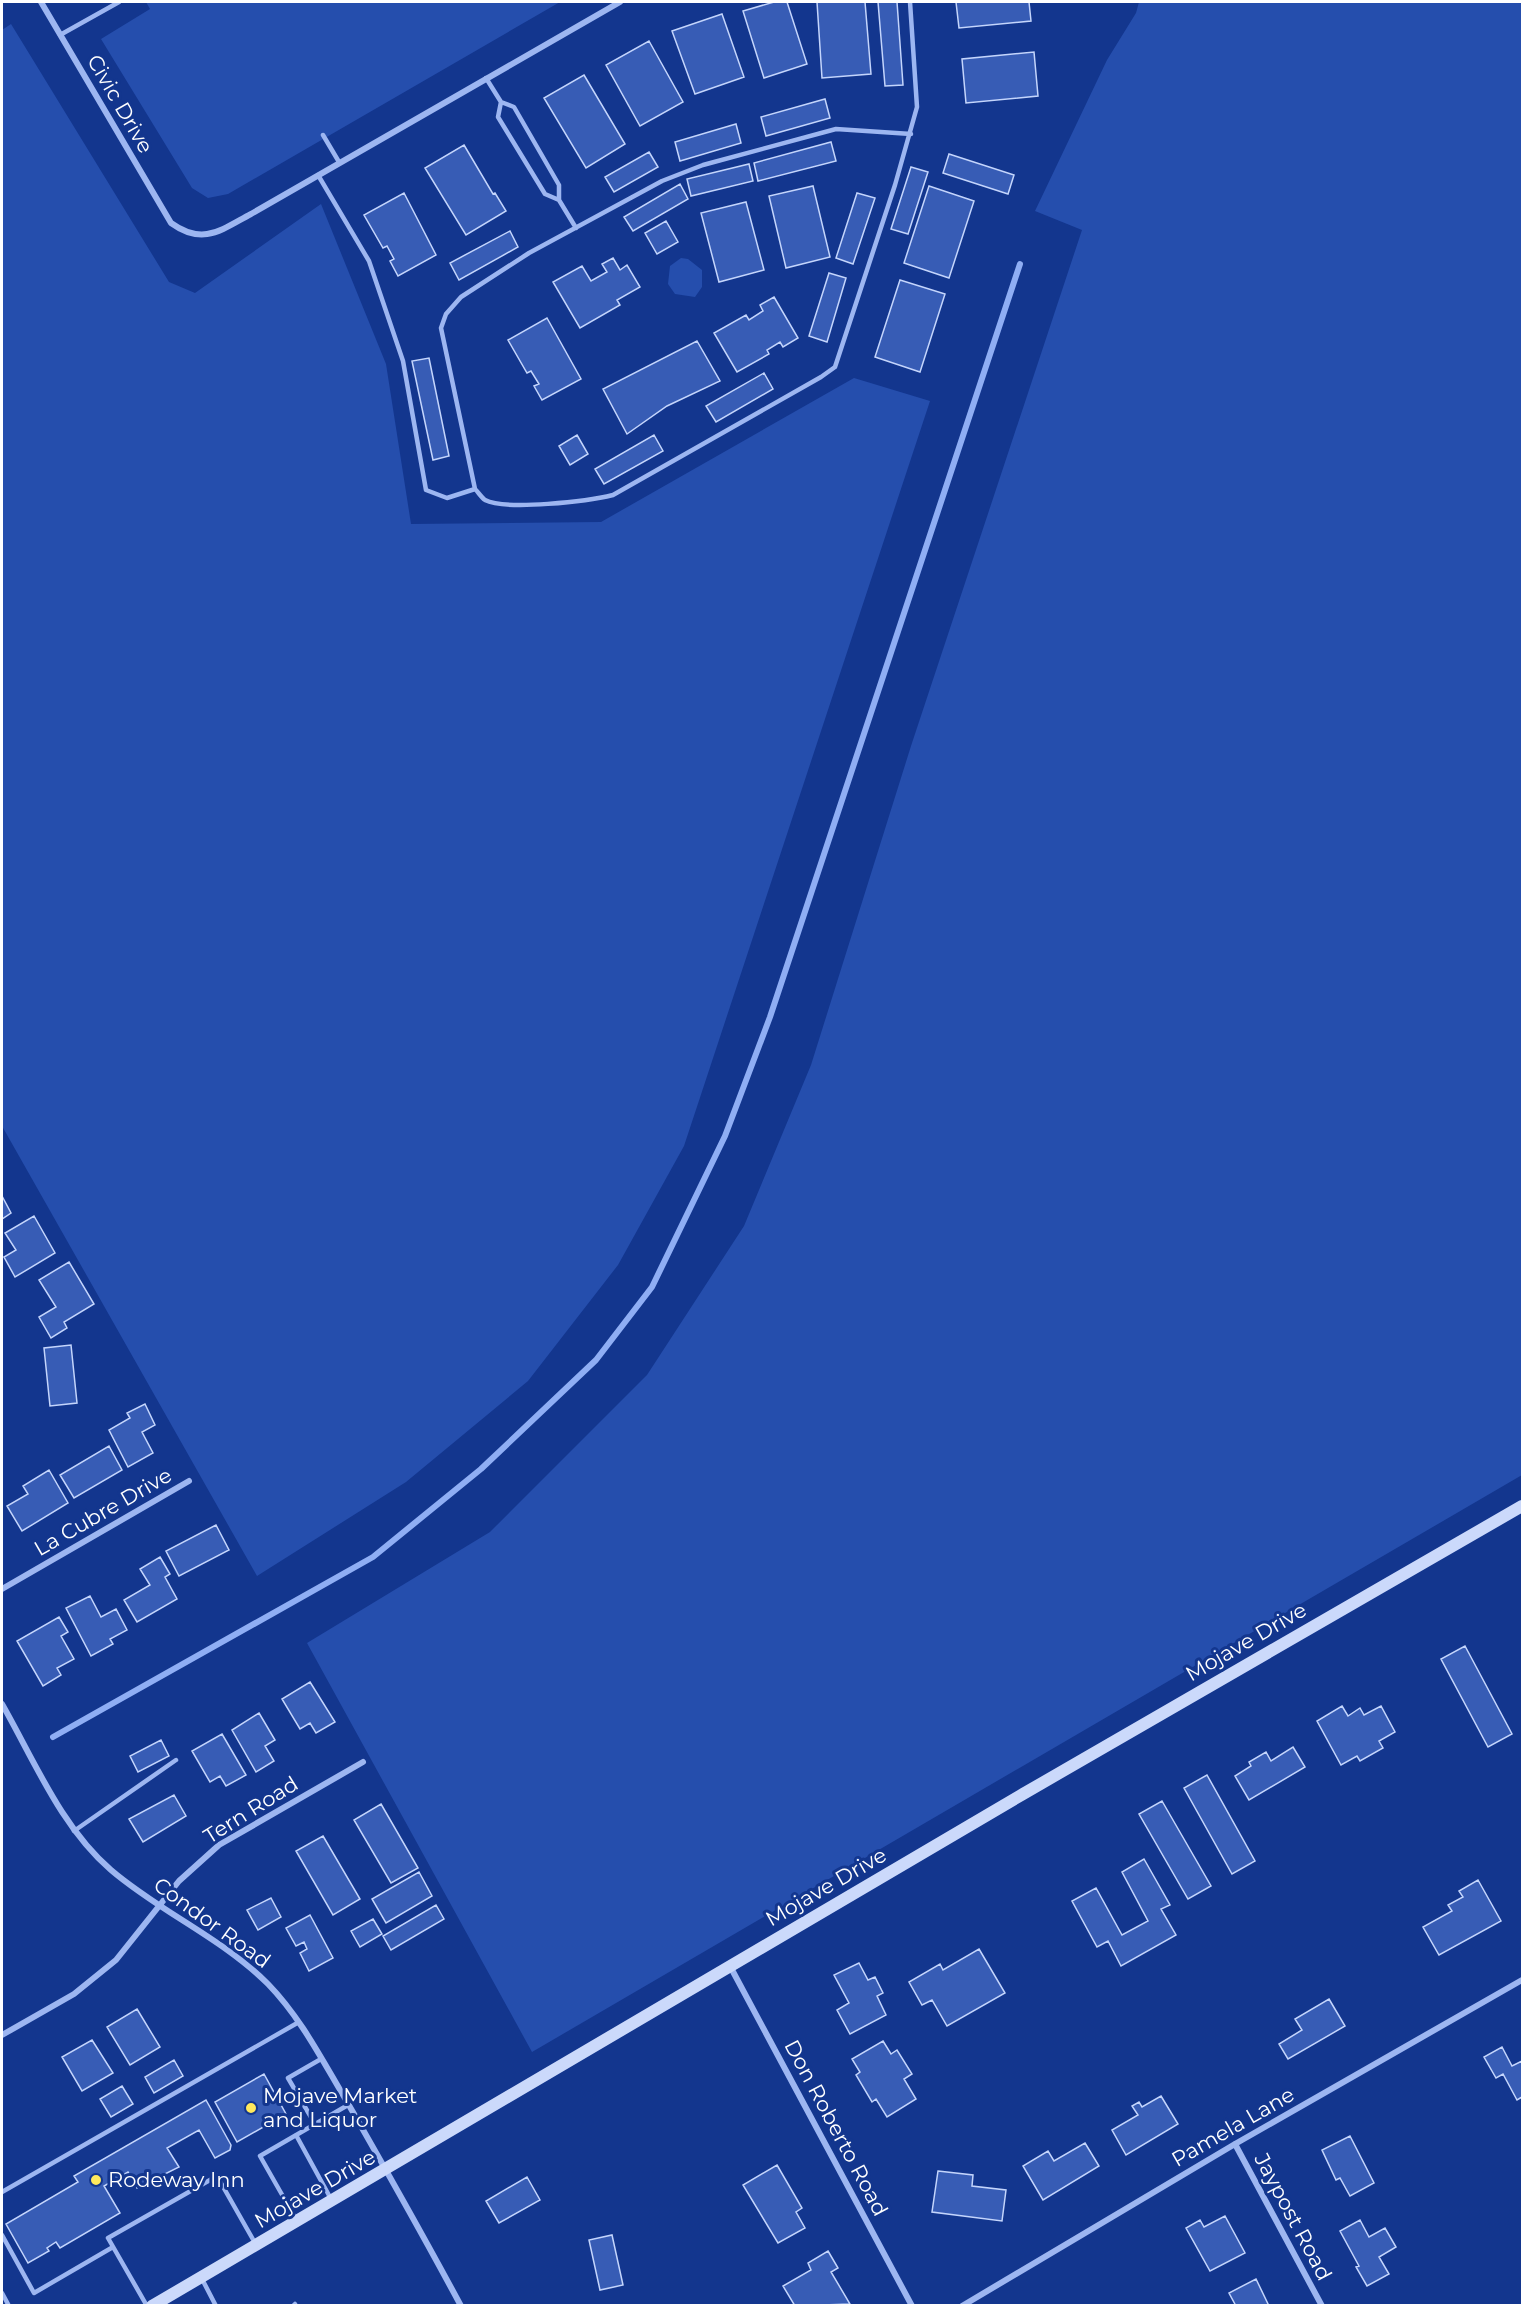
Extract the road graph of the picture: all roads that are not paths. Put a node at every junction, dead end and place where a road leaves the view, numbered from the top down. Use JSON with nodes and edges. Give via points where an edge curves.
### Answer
{"nodes":[{"id":1,"x":41,"y":2,"type":"edge"},
{"id":2,"x":119,"y":2,"type":"edge"},
{"id":3,"x":620,"y":2,"type":"edge"},
{"id":4,"x":910,"y":2,"type":"edge"},
{"id":5,"x":60,"y":34,"type":"junction"},
{"id":6,"x":486,"y":78,"type":"junction"},
{"id":7,"x":501,"y":102,"type":"junction"},
{"id":8,"x":911,"y":134,"type":"junction"},
{"id":9,"x":323,"y":135,"type":"dead end"},
{"id":10,"x":339,"y":162,"type":"junction"},
{"id":11,"x":318,"y":175,"type":"junction"},
{"id":12,"x":559,"y":200,"type":"junction"},
{"id":13,"x":576,"y":228,"type":"junction"},
{"id":14,"x":475,"y":489,"type":"junction"},
{"id":15,"x":189,"y":1481,"type":"dead end"},
{"id":16,"x":1522,"y":1506,"type":"edge"},
{"id":17,"x":2,"y":1589,"type":"edge"},
{"id":18,"x":2,"y":1704,"type":"edge"},
{"id":19,"x":176,"y":1760,"type":"dead end"},
{"id":20,"x":363,"y":1762,"type":"dead end"},
{"id":21,"x":74,"y":1831,"type":"junction"},
{"id":22,"x":158,"y":1906,"type":"junction"},
{"id":23,"x":730,"y":1965,"type":"junction"},
{"id":24,"x":1522,"y":1980,"type":"edge"},
{"id":25,"x":299,"y":2022,"type":"junction"},
{"id":26,"x":2,"y":2035,"type":"edge"},
{"id":27,"x":321,"y":2059,"type":"junction"},
{"id":28,"x":348,"y":2105,"type":"junction"},
{"id":29,"x":315,"y":2124,"type":"junction"},
{"id":30,"x":296,"y":2135,"type":"junction"},
{"id":31,"x":1235,"y":2144,"type":"junction"},
{"id":32,"x":386,"y":2170,"type":"junction"},
{"id":33,"x":2,"y":2192,"type":"edge"},
{"id":34,"x":332,"y":2201,"type":"junction"},
{"id":35,"x":298,"y":2221,"type":"junction"},
{"id":36,"x":2,"y":2235,"type":"edge"},
{"id":37,"x":256,"y":2245,"type":"junction"},
{"id":38,"x":113,"y":2247,"type":"junction"},
{"id":39,"x":200,"y":2277,"type":"junction"},
{"id":40,"x":2,"y":2293,"type":"edge"},
{"id":41,"x":9,"y":2306,"type":"edge"},
{"id":42,"x":147,"y":2306,"type":"edge"},
{"id":43,"x":152,"y":2306,"type":"edge"},
{"id":44,"x":216,"y":2306,"type":"edge"},
{"id":45,"x":461,"y":2306,"type":"edge"},
{"id":46,"x":912,"y":2306,"type":"edge"},
{"id":47,"x":962,"y":2306,"type":"edge"},
{"id":48,"x":1322,"y":2306,"type":"edge"}],
"edges":[{"from":1,"to":5,"type":"street","name":"Civic Drive"},
{"from":2,"to":5,"type":"lane"},
{"from":3,"to":6,"type":"street"},
{"from":4,"to":8,"type":"lane","via":[[917,107]]},
{"from":5,"to":11,"type":"street","name":"Civic Drive","via":[[171,224],[186,234],[215,233]]},
{"from":6,"to":7,"type":"lane"},
{"from":6,"to":10,"type":"street"},
{"from":7,"to":12,"type":"lane","via":[[514,107],[559,185]]},
{"from":7,"to":12,"type":"lane","via":[[498,117],[545,194]]},
{"from":8,"to":13,"type":"lane","via":[[836,129],[703,165],[662,181]]},
{"from":8,"to":14,"type":"lane","via":[[835,367],[613,495],[588,501],[508,504],[485,500]]},
{"from":9,"to":10,"type":"lane"},
{"from":10,"to":11,"type":"street"},
{"from":11,"to":14,"type":"lane","via":[[369,261],[403,361],[426,490],[447,498]]},
{"from":12,"to":13,"type":"lane"},
{"from":13,"to":14,"type":"lane","via":[[461,297],[446,314],[441,328]]},
{"from":15,"to":17,"type":"street","name":"La Cubre Drive"},
{"from":16,"to":23,"type":"main road","name":"Mojave Drive"},
{"from":18,"to":21,"type":"street","name":"Condor Road"},
{"from":19,"to":21,"type":"lane"},
{"from":20,"to":22,"type":"street","name":"Tern Road","via":[[219,1845]]},
{"from":21,"to":22,"type":"street","name":"Condor Road","via":[[110,1869]]},
{"from":22,"to":25,"type":"street","name":"Condor Road","via":[[232,1953],[268,1984]]},
{"from":22,"to":26,"type":"street","name":"Tern Road","via":[[108,1966],[74,1994]]},
{"from":23,"to":32,"type":"main road","name":"Mojave Drive"},
{"from":23,"to":46,"type":"street","name":"Don Roberto Road"},
{"from":24,"to":31,"type":"street","name":"Pamela Lane"},
{"from":25,"to":27,"type":"street","name":"Condor Road"},
{"from":25,"to":33,"type":"lane"},
{"from":27,"to":28,"type":"street","name":"Condor Road"},
{"from":27,"to":29,"type":"lane","via":[[288,2078]]},
{"from":28,"to":29,"type":"lane"},
{"from":28,"to":32,"type":"street","name":"Condor Road"},
{"from":29,"to":30,"type":"lane"},
{"from":30,"to":34,"type":"lane"},
{"from":30,"to":35,"type":"lane","via":[[260,2156]]},
{"from":31,"to":47,"type":"street","name":"Pamela Lane"},
{"from":31,"to":48,"type":"street","name":"Jaypost Road"},
{"from":32,"to":34,"type":"main road","name":"Mojave Drive"},
{"from":32,"to":45,"type":"street","name":"Condor Road"},
{"from":34,"to":35,"type":"main road","name":"Mojave Drive"},
{"from":35,"to":37,"type":"main road","name":"Mojave Drive"},
{"from":36,"to":38,"type":"lane","via":[[34,2293]]},
{"from":37,"to":38,"type":"lane","via":[[217,2176],[108,2238]]},
{"from":37,"to":39,"type":"main road","name":"Mojave Drive"},
{"from":38,"to":42,"type":"lane"},
{"from":39,"to":43,"type":"main road","name":"Mojave Drive"},
{"from":39,"to":44,"type":"lane"},
{"from":40,"to":41,"type":"lane"}]}
